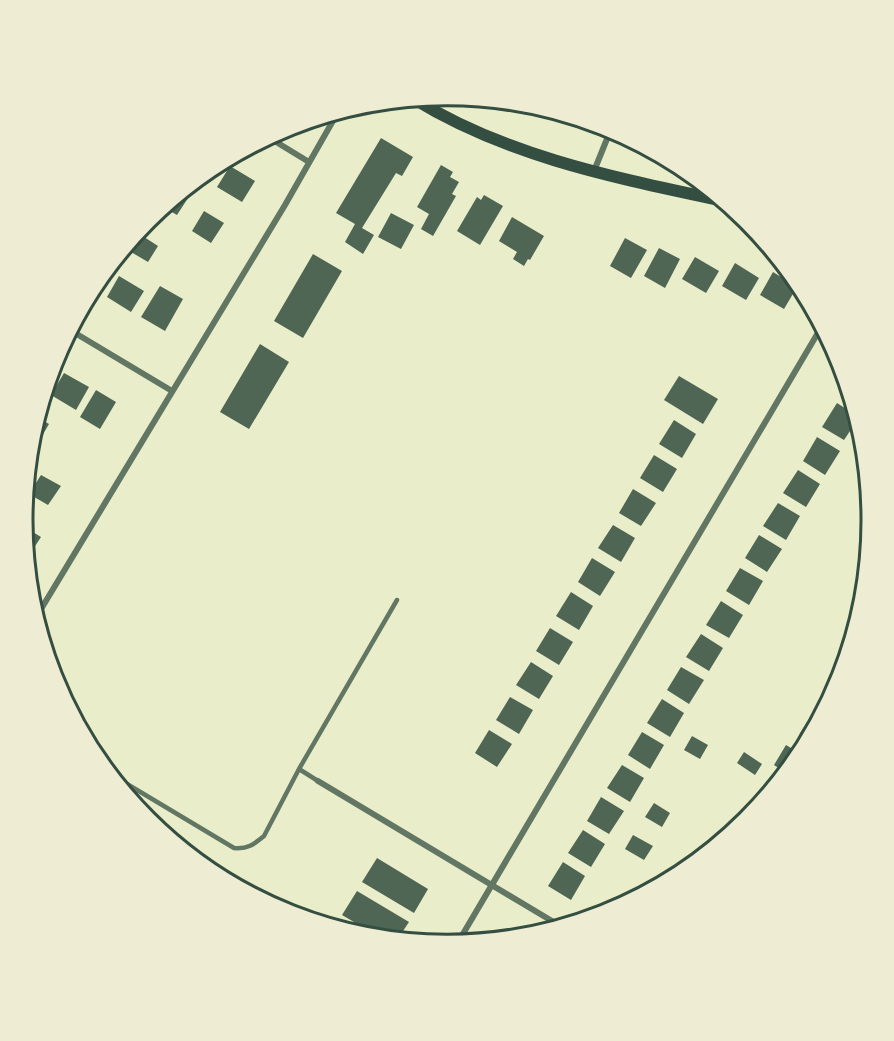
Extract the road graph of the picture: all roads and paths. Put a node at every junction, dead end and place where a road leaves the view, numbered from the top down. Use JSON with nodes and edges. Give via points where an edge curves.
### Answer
{"nodes":[{"id":1,"x":429,"y":107,"type":"edge"},
{"id":2,"x":331,"y":123,"type":"edge"},
{"id":3,"x":607,"y":139,"type":"edge"},
{"id":4,"x":278,"y":143,"type":"edge"},
{"id":5,"x":309,"y":162,"type":"junction"},
{"id":6,"x":593,"y":171,"type":"junction"},
{"id":7,"x":705,"y":197,"type":"edge"},
{"id":8,"x":77,"y":334,"type":"edge"},
{"id":9,"x":817,"y":335,"type":"edge"},
{"id":10,"x":172,"y":391,"type":"junction"},
{"id":11,"x":397,"y":600,"type":"dead end"},
{"id":12,"x":43,"y":608,"type":"edge"},
{"id":13,"x":299,"y":769,"type":"junction"},
{"id":14,"x":318,"y":781,"type":"joint"},
{"id":15,"x":130,"y":786,"type":"edge"},
{"id":16,"x":491,"y":886,"type":"junction"},
{"id":17,"x":551,"y":921,"type":"edge"},
{"id":18,"x":463,"y":934,"type":"edge"}],
"edges":[{"from":1,"to":6,"type":"main road","via":[[532,154]]},
{"from":2,"to":5,"type":"street"},
{"from":3,"to":6,"type":"street"},
{"from":4,"to":5,"type":"street"},
{"from":5,"to":10,"type":"street"},
{"from":6,"to":7,"type":"main road"},
{"from":8,"to":10,"type":"street"},
{"from":9,"to":16,"type":"street"},
{"from":10,"to":12,"type":"street"},
{"from":11,"to":13,"type":"lane"},
{"from":13,"to":14,"type":"lane"},
{"from":13,"to":15,"type":"lane","via":[[264,836],[244,849],[234,848]]},
{"from":14,"to":16,"type":"street"},
{"from":16,"to":17,"type":"street"},
{"from":16,"to":18,"type":"street"}]}
